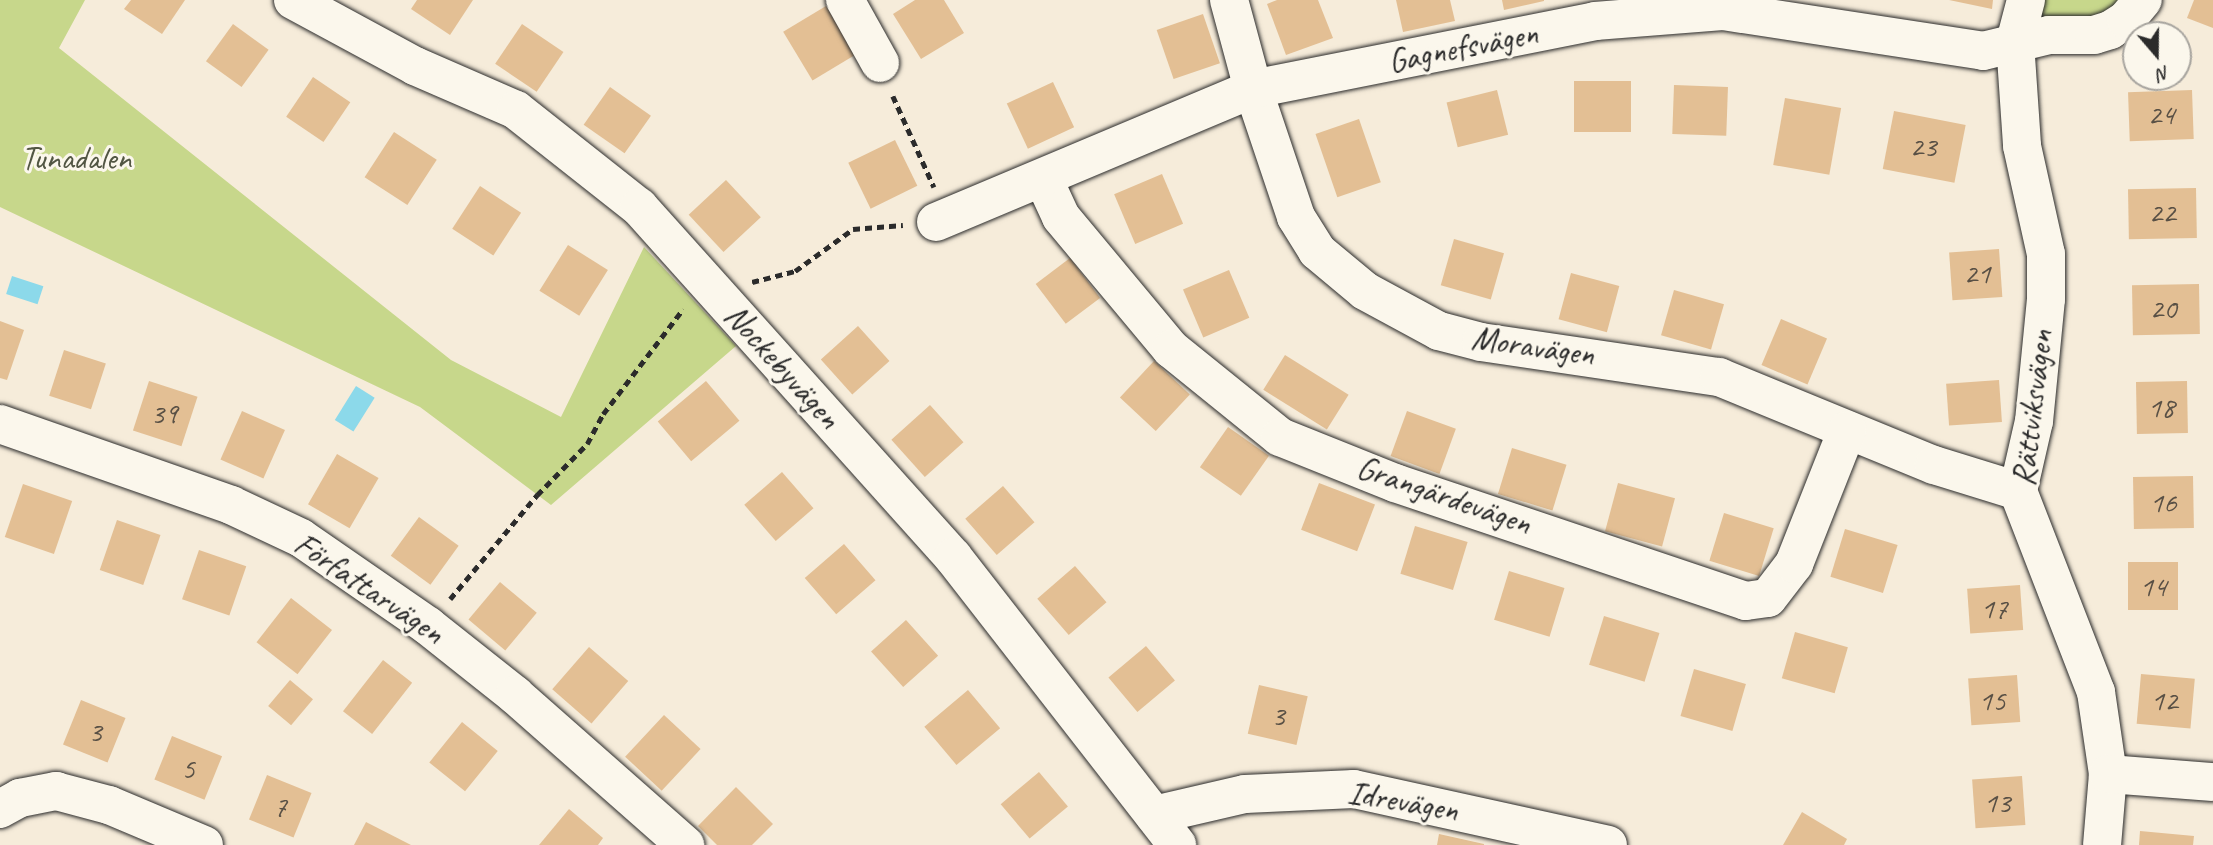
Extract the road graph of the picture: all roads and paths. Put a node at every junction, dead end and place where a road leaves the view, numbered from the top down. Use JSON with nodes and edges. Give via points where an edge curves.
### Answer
{"nodes":[{"id":1,"x":293,"y":0,"type":"edge"},
{"id":2,"x":845,"y":0,"type":"edge"},
{"id":3,"x":1229,"y":0,"type":"edge"},
{"id":4,"x":2026,"y":0,"type":"edge"},
{"id":5,"x":2143,"y":0,"type":"edge"},
{"id":6,"x":2015,"y":42,"type":"junction"},
{"id":7,"x":880,"y":63,"type":"dead end"},
{"id":8,"x":1253,"y":89,"type":"junction"},
{"id":9,"x":909,"y":134,"type":"dead end"},
{"id":10,"x":1043,"y":178,"type":"junction"},
{"id":11,"x":931,"y":179,"type":"dead end"},
{"id":12,"x":936,"y":222,"type":"joint"},
{"id":13,"x":715,"y":292,"type":"junction"},
{"id":14,"x":0,"y":424,"type":"edge"},
{"id":15,"x":1847,"y":430,"type":"junction"},
{"id":16,"x":2018,"y":491,"type":"junction"},
{"id":17,"x":428,"y":626,"type":"junction"},
{"id":18,"x":2108,"y":774,"type":"junction"},
{"id":19,"x":2213,"y":782,"type":"edge"},
{"id":20,"x":0,"y":809,"type":"edge"},
{"id":21,"x":1154,"y":814,"type":"junction"},
{"id":22,"x":204,"y":845,"type":"edge"},
{"id":23,"x":685,"y":845,"type":"edge"},
{"id":24,"x":1177,"y":845,"type":"edge"},
{"id":25,"x":1608,"y":845,"type":"edge"},
{"id":26,"x":2102,"y":845,"type":"edge"}],
"edges":[{"from":1,"to":13,"type":"street","name":"Nockebyvägen","via":[[415,66],[516,110],[639,207]]},
{"from":2,"to":7,"type":"street"},
{"from":3,"to":8,"type":"street","name":"Moravägen"},
{"from":4,"to":6,"type":"street","name":"Rättviksvägen"},
{"from":5,"to":6,"type":"street","via":[[2110,30]]},
{"from":6,"to":8,"type":"street","name":"Gagnefsvägen","via":[[1983,51],[1723,11],[1595,21]]},
{"from":6,"to":16,"type":"street","name":"Rättviksvägen","via":[[2022,146],[2046,254],[2034,421]]},
{"from":8,"to":10,"type":"street","name":"Gagnefsvägen"},
{"from":8,"to":15,"type":"street","name":"Moravägen","via":[[1296,216],[1317,251],[1365,291],[1440,331],[1481,342],[1719,377]]},
{"from":9,"to":11,"type":"path"},
{"from":10,"to":12,"type":"street","name":"Gagnefsvägen"},
{"from":10,"to":15,"type":"street","name":"Grangärdevägen","via":[[1061,217],[1171,349],[1280,437],[1395,483],[1746,601],[1768,598],[1794,564]]},
{"from":12,"to":13,"type":"path","via":[[853,229],[795,271]]},
{"from":13,"to":17,"type":"path","via":[[685,305],[603,414],[587,444],[537,495]]},
{"from":13,"to":21,"type":"street","name":"Nockebyvägen","via":[[953,558]]},
{"from":14,"to":17,"type":"street","name":"Författarvägen","via":[[231,505],[300,538]]},
{"from":15,"to":16,"type":"street","name":"Moravägen","via":[[1934,465]]},
{"from":16,"to":18,"type":"street","name":"Rättviksvägen","via":[[2096,692]]},
{"from":17,"to":23,"type":"street","name":"Författarvägen","via":[[515,695]]},
{"from":18,"to":19,"type":"street"},
{"from":18,"to":26,"type":"street","name":"Rättviksvägen"},
{"from":20,"to":22,"type":"street","via":[[56,791],[109,805]]},
{"from":21,"to":24,"type":"street","name":"Nockebyvägen"},
{"from":21,"to":25,"type":"street","name":"Idrevägen","via":[[1245,794],[1354,789]]}]}
